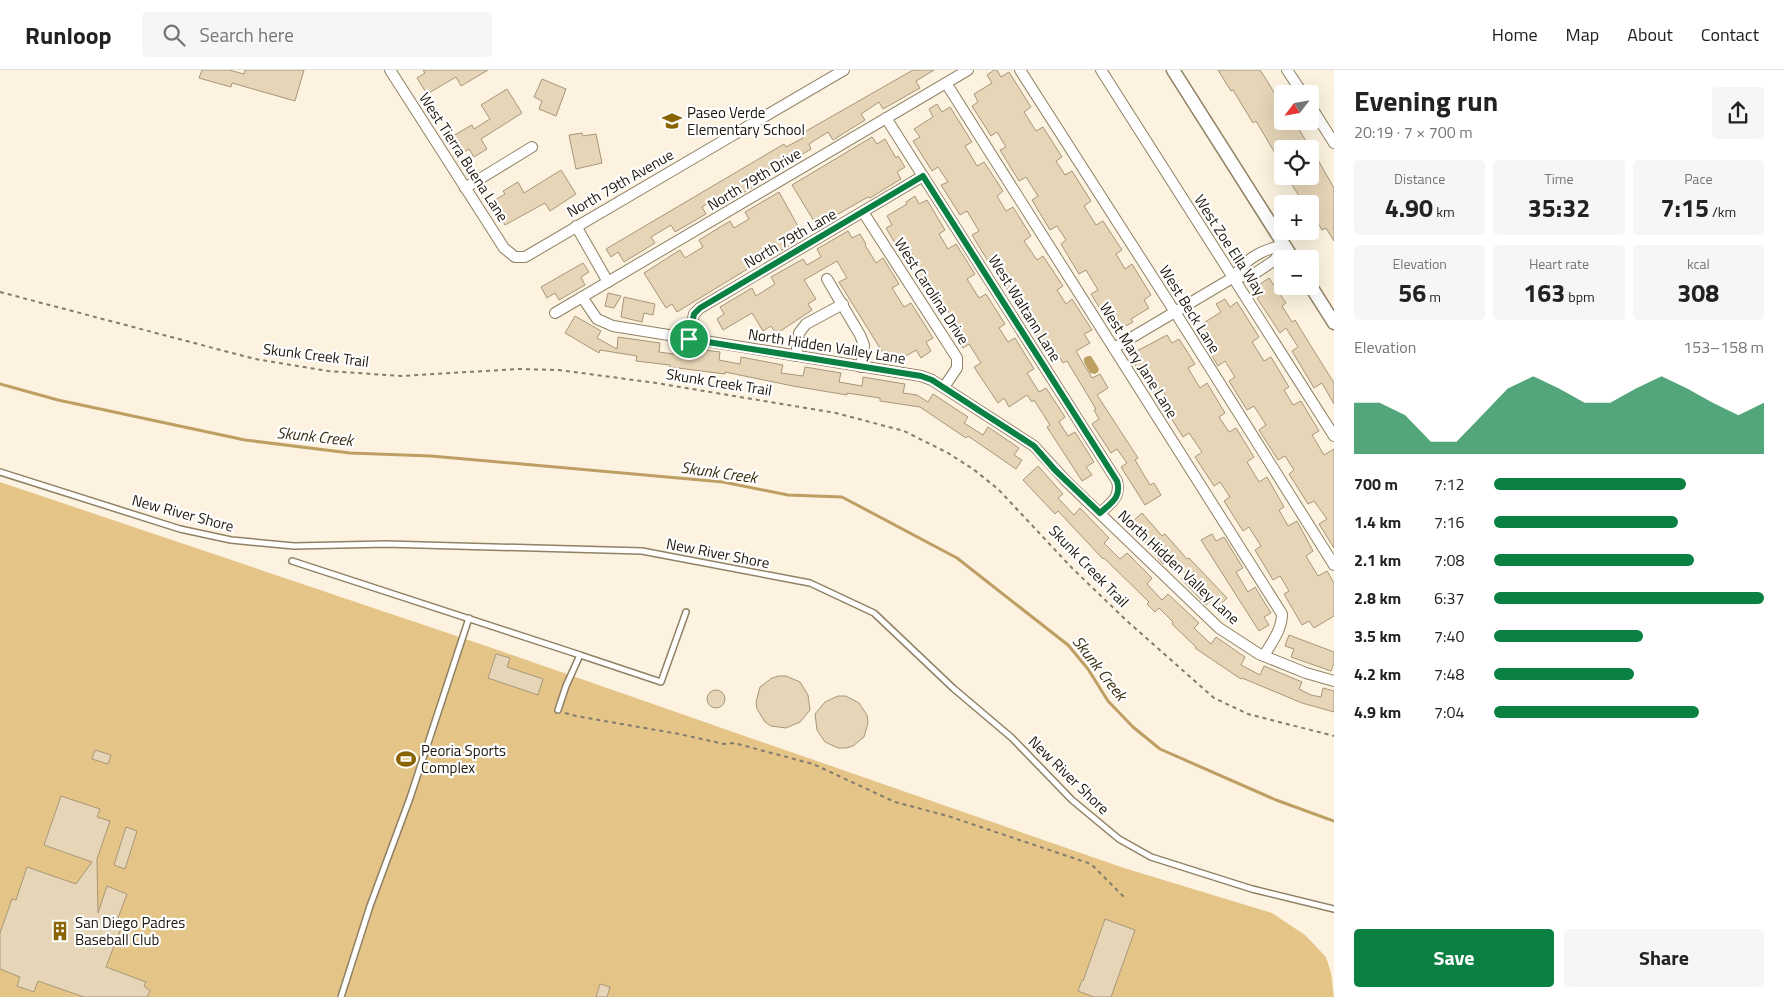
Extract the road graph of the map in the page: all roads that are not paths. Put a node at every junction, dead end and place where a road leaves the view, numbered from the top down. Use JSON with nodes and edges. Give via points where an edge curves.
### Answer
{"nodes":[{"id":1,"x":390,"y":70,"type":"edge"},
{"id":2,"x":844,"y":70,"type":"edge"},
{"id":3,"x":968,"y":70,"type":"edge"},
{"id":4,"x":1020,"y":70,"type":"edge"},
{"id":5,"x":1101,"y":70,"type":"edge"},
{"id":6,"x":1173,"y":70,"type":"edge"},
{"id":7,"x":1287,"y":70,"type":"edge"},
{"id":8,"x":946,"y":83,"type":"junction"},
{"id":9,"x":1297,"y":85,"type":"edge"},
{"id":10,"x":886,"y":118,"type":"junction"},
{"id":11,"x":1319,"y":119,"type":"edge"},
{"id":12,"x":1334,"y":143,"type":"edge"},
{"id":13,"x":532,"y":147,"type":"dead end"},
{"id":14,"x":923,"y":176,"type":"junction"},
{"id":15,"x":465,"y":188,"type":"junction"},
{"id":16,"x":863,"y":212,"type":"junction"},
{"id":17,"x":576,"y":226,"type":"junction"},
{"id":18,"x":1284,"y":245,"type":"junction"},
{"id":19,"x":1287,"y":250,"type":"edge"},
{"id":20,"x":515,"y":257,"type":"joint"},
{"id":21,"x":1234,"y":277,"type":"junction"},
{"id":22,"x":827,"y":279,"type":"dead end"},
{"id":23,"x":608,"y":282,"type":"junction"},
{"id":24,"x":1316,"y":295,"type":"edge"},
{"id":25,"x":582,"y":297,"type":"junction"},
{"id":26,"x":843,"y":304,"type":"junction"},
{"id":27,"x":1175,"y":312,"type":"junction"},
{"id":28,"x":555,"y":313,"type":"dead end"},
{"id":29,"x":1334,"y":323,"type":"edge"},
{"id":30,"x":689,"y":339,"type":"junction"},
{"id":31,"x":1114,"y":348,"type":"junction"},
{"id":32,"x":796,"y":356,"type":"junction"},
{"id":33,"x":861,"y":367,"type":"junction"},
{"id":34,"x":944,"y":387,"type":"junction"},
{"id":35,"x":1334,"y":436,"type":"edge"},
{"id":36,"x":0,"y":472,"type":"edge"},
{"id":37,"x":1100,"y":513,"type":"junction"},
{"id":38,"x":292,"y":560,"type":"dead end"},
{"id":39,"x":1334,"y":565,"type":"edge"},
{"id":40,"x":686,"y":612,"type":"dead end"},
{"id":41,"x":469,"y":618,"type":"junction"},
{"id":42,"x":580,"y":655,"type":"junction"},
{"id":43,"x":1264,"y":656,"type":"junction"},
{"id":44,"x":1334,"y":681,"type":"edge"},
{"id":45,"x":558,"y":710,"type":"road end"},
{"id":46,"x":1334,"y":909,"type":"edge"},
{"id":47,"x":341,"y":997,"type":"edge"}],
"edges":[{"from":1,"to":15,"type":"street","name":"West Tierra Buena Lane"},
{"from":2,"to":17,"type":"street","name":"North 79th Avenue"},
{"from":3,"to":8,"type":"street","name":"North 79th Drive"},
{"from":4,"to":27,"type":"street","name":"West Beck Lane"},
{"from":5,"to":21,"type":"street","name":"West Zoe Ella Way"},
{"from":6,"to":18,"type":"street"},
{"from":7,"to":9,"type":"street"},
{"from":8,"to":10,"type":"street","name":"North 79th Drive"},
{"from":8,"to":31,"type":"street","name":"West Mary Jane Lane"},
{"from":10,"to":14,"type":"street","name":"West Waltann Lane"},
{"from":10,"to":23,"type":"street","name":"North 79th Drive"},
{"from":11,"to":12,"type":"street"},
{"from":13,"to":15,"type":"street"},
{"from":14,"to":16,"type":"street","name":"North 79th Lane"},
{"from":14,"to":37,"type":"street","name":"West Waltann Lane","via":[[1117,481],[1116,497]]},
{"from":15,"to":20,"type":"street","name":"West Tierra Buena Lane","via":[[504,248]]},
{"from":16,"to":30,"type":"street","name":"North 79th Lane","via":[[700,308],[694,314]]},
{"from":16,"to":34,"type":"street","name":"West Carolina Drive","via":[[957,358],[957,368]]},
{"from":17,"to":20,"type":"street","name":"North 79th Avenue","via":[[525,257]]},
{"from":17,"to":23,"type":"street"},
{"from":18,"to":19,"type":"street"},
{"from":18,"to":21,"type":"street","via":[[1267,248],[1242,264]]},
{"from":21,"to":27,"type":"street"},
{"from":21,"to":35,"type":"street","name":"West Zoe Ella Way"},
{"from":22,"to":26,"type":"street"},
{"from":23,"to":25,"type":"street","name":"North 79th Drive"},
{"from":24,"to":29,"type":"street"},
{"from":25,"to":28,"type":"street","name":"North 79th Drive"},
{"from":25,"to":30,"type":"street","name":"North Hidden Valley Lane","via":[[597,319],[613,326]]},
{"from":26,"to":32,"type":"street","via":[[806,324],[799,333]]},
{"from":26,"to":33,"type":"street","via":[[864,344]]},
{"from":27,"to":31,"type":"street"},
{"from":27,"to":39,"type":"street","name":"West Beck Lane"},
{"from":30,"to":32,"type":"street","name":"North Hidden Valley Lane"},
{"from":31,"to":43,"type":"street","name":"West Mary Jane Lane","via":[[1282,614],[1279,630]]},
{"from":32,"to":33,"type":"street","name":"North Hidden Valley Lane"},
{"from":33,"to":34,"type":"street","name":"North Hidden Valley Lane","via":[[921,376]]},
{"from":34,"to":37,"type":"street","name":"North Hidden Valley Lane","via":[[1034,446]]},
{"from":36,"to":46,"type":"lane","name":"New River Shore","via":[[180,528],[231,540],[294,546],[386,544],[642,551],[810,584],[874,613],[953,688],[1012,738],[1072,800],[1119,839],[1161,860],[1252,889]]},
{"from":37,"to":43,"type":"street","name":"North Hidden Valley Lane","via":[[1211,621]]},
{"from":38,"to":41,"type":"lane"},
{"from":40,"to":42,"type":"lane","via":[[661,682]]},
{"from":41,"to":42,"type":"lane"},
{"from":41,"to":47,"type":"lane"},
{"from":42,"to":45,"type":"lane"},
{"from":43,"to":44,"type":"street","name":"North Hidden Valley Lane"}]}
